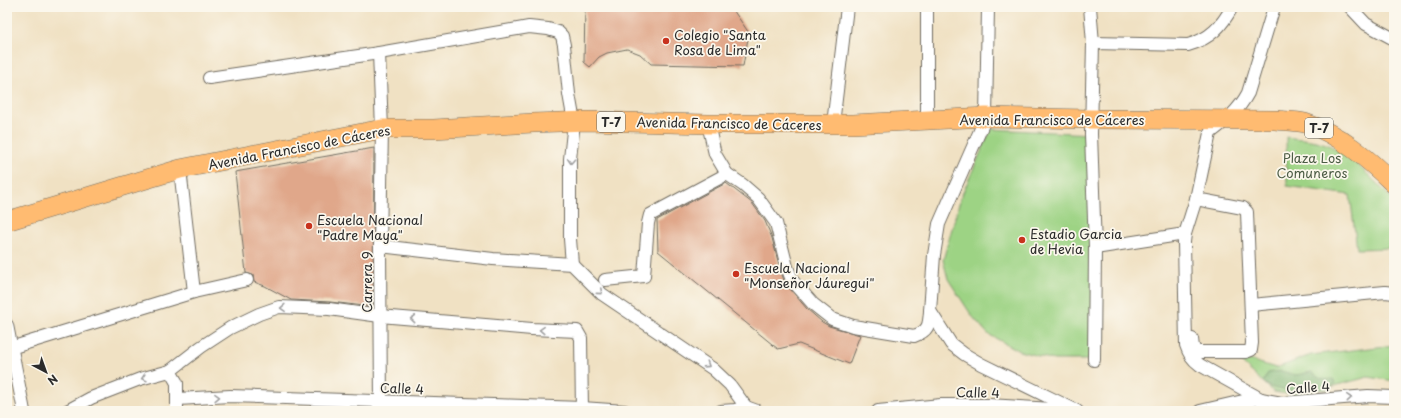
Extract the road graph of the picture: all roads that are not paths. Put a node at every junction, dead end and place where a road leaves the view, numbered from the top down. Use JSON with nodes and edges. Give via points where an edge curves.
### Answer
{"nodes":[{"id":1,"x":847,"y":7,"type":"edge"},
{"id":2,"x":926,"y":7,"type":"edge"},
{"id":3,"x":988,"y":7,"type":"edge"},
{"id":4,"x":1090,"y":7,"type":"edge"},
{"id":5,"x":1232,"y":7,"type":"edge"},
{"id":6,"x":1274,"y":7,"type":"edge"},
{"id":7,"x":1350,"y":7,"type":"edge"},
{"id":8,"x":1394,"y":39,"type":"edge"},
{"id":9,"x":1092,"y":43,"type":"junction"},
{"id":10,"x":379,"y":53,"type":"junction"},
{"id":11,"x":209,"y":78,"type":"dead end"},
{"id":12,"x":986,"y":117,"type":"junction"},
{"id":13,"x":1091,"y":119,"type":"junction"},
{"id":14,"x":927,"y":120,"type":"junction"},
{"id":15,"x":1227,"y":120,"type":"junction"},
{"id":16,"x":574,"y":122,"type":"junction"},
{"id":17,"x":708,"y":124,"type":"junction"},
{"id":18,"x":833,"y":124,"type":"junction"},
{"id":19,"x":382,"y":129,"type":"junction"},
{"id":20,"x":180,"y":170,"type":"junction"},
{"id":21,"x":727,"y":174,"type":"junction"},
{"id":22,"x":1392,"y":180,"type":"edge"},
{"id":23,"x":1199,"y":199,"type":"junction"},
{"id":24,"x":7,"y":221,"type":"edge"},
{"id":25,"x":1185,"y":234,"type":"junction"},
{"id":26,"x":380,"y":246,"type":"junction"},
{"id":27,"x":1095,"y":248,"type":"junction"},
{"id":28,"x":572,"y":264,"type":"junction"},
{"id":29,"x":247,"y":280,"type":"dead end"},
{"id":30,"x":606,"y":280,"type":"dead end"},
{"id":31,"x":194,"y":292,"type":"junction"},
{"id":32,"x":1394,"y":293,"type":"edge"},
{"id":33,"x":1251,"y":305,"type":"junction"},
{"id":34,"x":930,"y":311,"type":"junction"},
{"id":35,"x":380,"y":316,"type":"junction"},
{"id":36,"x":7,"y":325,"type":"edge"},
{"id":37,"x":9,"y":348,"type":"edge"},
{"id":38,"x":1094,"y":360,"type":"dead end"},
{"id":39,"x":170,"y":371,"type":"junction"},
{"id":40,"x":1394,"y":398,"type":"edge"},
{"id":41,"x":178,"y":399,"type":"junction"},
{"id":42,"x":1261,"y":399,"type":"junction"},
{"id":43,"x":381,"y":406,"type":"edge"},
{"id":44,"x":1282,"y":407,"type":"edge"},
{"id":45,"x":988,"y":408,"type":"edge"},
{"id":46,"x":582,"y":409,"type":"edge"},
{"id":47,"x":752,"y":409,"type":"edge"},
{"id":48,"x":24,"y":411,"type":"edge"},
{"id":49,"x":67,"y":411,"type":"edge"},
{"id":50,"x":177,"y":411,"type":"edge"},
{"id":51,"x":625,"y":411,"type":"edge"},
{"id":52,"x":721,"y":411,"type":"edge"},
{"id":53,"x":878,"y":411,"type":"edge"},
{"id":54,"x":1077,"y":411,"type":"edge"},
{"id":55,"x":1200,"y":411,"type":"edge"}],
"edges":[{"from":1,"to":18,"type":"street"},
{"from":2,"to":14,"type":"street"},
{"from":3,"to":12,"type":"street"},
{"from":4,"to":9,"type":"street"},
{"from":5,"to":9,"type":"street","via":[[1214,32],[1200,42]]},
{"from":6,"to":15,"type":"street","via":[[1248,93],[1242,104]]},
{"from":7,"to":8,"type":"street","via":[[1366,24]]},
{"from":9,"to":13,"type":"street"},
{"from":10,"to":11,"type":"street"},
{"from":10,"to":16,"type":"street","via":[[529,27],[558,32],[564,45]]},
{"from":10,"to":19,"type":"street","name":"Carrera 9"},
{"from":12,"to":13,"type":"main road","name":"Avenida Francisco de Cáceres","number":"T-7"},
{"from":12,"to":14,"type":"main road","name":"Avenida Francisco de Cáceres","number":"T-7"},
{"from":12,"to":34,"type":"street","via":[[939,224]]},
{"from":13,"to":15,"type":"main road","name":"Avenida Francisco de Cáceres","number":"T-7"},
{"from":13,"to":27,"type":"street"},
{"from":14,"to":18,"type":"main road","name":"Avenida Francisco de Cáceres","number":"T-7"},
{"from":15,"to":22,"type":"main road","name":"Avenida Francisco de Cáceres","number":"T-7","via":[[1275,120],[1304,123],[1324,130],[1351,146]]},
{"from":15,"to":23,"type":"street","via":[[1210,133]]},
{"from":16,"to":17,"type":"main road","name":"Avenida Francisco de Cáceres","number":"T-7"},
{"from":16,"to":19,"type":"main road","name":"Avenida Francisco de Cáceres","number":"T-7"},
{"from":16,"to":28,"type":"street","one_way":true,"via":[[570,159]]},
{"from":17,"to":18,"type":"main road","name":"Avenida Francisco de Cáceres","number":"T-7"},
{"from":17,"to":21,"type":"street","via":[[715,154]]},
{"from":19,"to":20,"type":"main road","name":"Avenida Francisco de Cáceres","number":"T-7"},
{"from":19,"to":26,"type":"street","name":"Carrera 9"},
{"from":20,"to":24,"type":"main road","name":"Avenida Francisco de Cáceres","number":"T-7"},
{"from":20,"to":31,"type":"street"},
{"from":21,"to":30,"type":"street","via":[[650,215],[644,276]]},
{"from":21,"to":34,"type":"street","via":[[758,198],[769,213],[776,223],[792,280],[832,319],[853,326],[914,336],[928,328]]},
{"from":23,"to":25,"type":"street"},
{"from":23,"to":33,"type":"street","via":[[1243,208],[1247,212]]},
{"from":23,"to":33,"type":"street","via":[[1190,240],[1194,350],[1251,350]]},
{"from":25,"to":27,"type":"street"},
{"from":25,"to":42,"type":"street","via":[[1188,353],[1200,365]]},
{"from":26,"to":28,"type":"street","via":[[493,259]]},
{"from":26,"to":35,"type":"street","name":"Carrera 9"},
{"from":27,"to":38,"type":"street"},
{"from":28,"to":47,"type":"street","one_way":true,"via":[[602,294],[713,369]]},
{"from":29,"to":31,"type":"street"},
{"from":31,"to":37,"type":"street"},
{"from":32,"to":33,"type":"street"},
{"from":34,"to":54,"type":"street","via":[[951,344],[964,354]]},
{"from":35,"to":39,"type":"street","one_way":true,"via":[[329,309],[279,308],[259,314],[230,328]]},
{"from":35,"to":43,"type":"street","name":"Carrera 9"},
{"from":46,"to":35,"type":"street","one_way":true,"via":[[580,334],[577,331]]},
{"from":36,"to":37,"type":"street"},
{"from":37,"to":48,"type":"street"},
{"from":39,"to":41,"type":"street","via":[[177,384]]},
{"from":39,"to":49,"type":"street","one_way":true,"via":[[140,379],[90,398]]},
{"from":44,"to":40,"type":"street","name":"Calle 4","one_way":true,"via":[[1368,396]]},
{"from":41,"to":43,"type":"street","name":"Calle 4","one_way":true,"via":[[230,396]]},
{"from":41,"to":50,"type":"street"},
{"from":42,"to":44,"type":"street","name":"Calle 4"},
{"from":42,"to":55,"type":"street","name":"Calle 4"},
{"from":43,"to":46,"type":"street","name":"Calle 4"},
{"from":45,"to":53,"type":"street","name":"Calle 4","via":[[941,405]]},
{"from":45,"to":54,"type":"street","name":"Calle 4"},
{"from":46,"to":51,"type":"street","name":"Calle 4"},
{"from":47,"to":52,"type":"street"}]}
